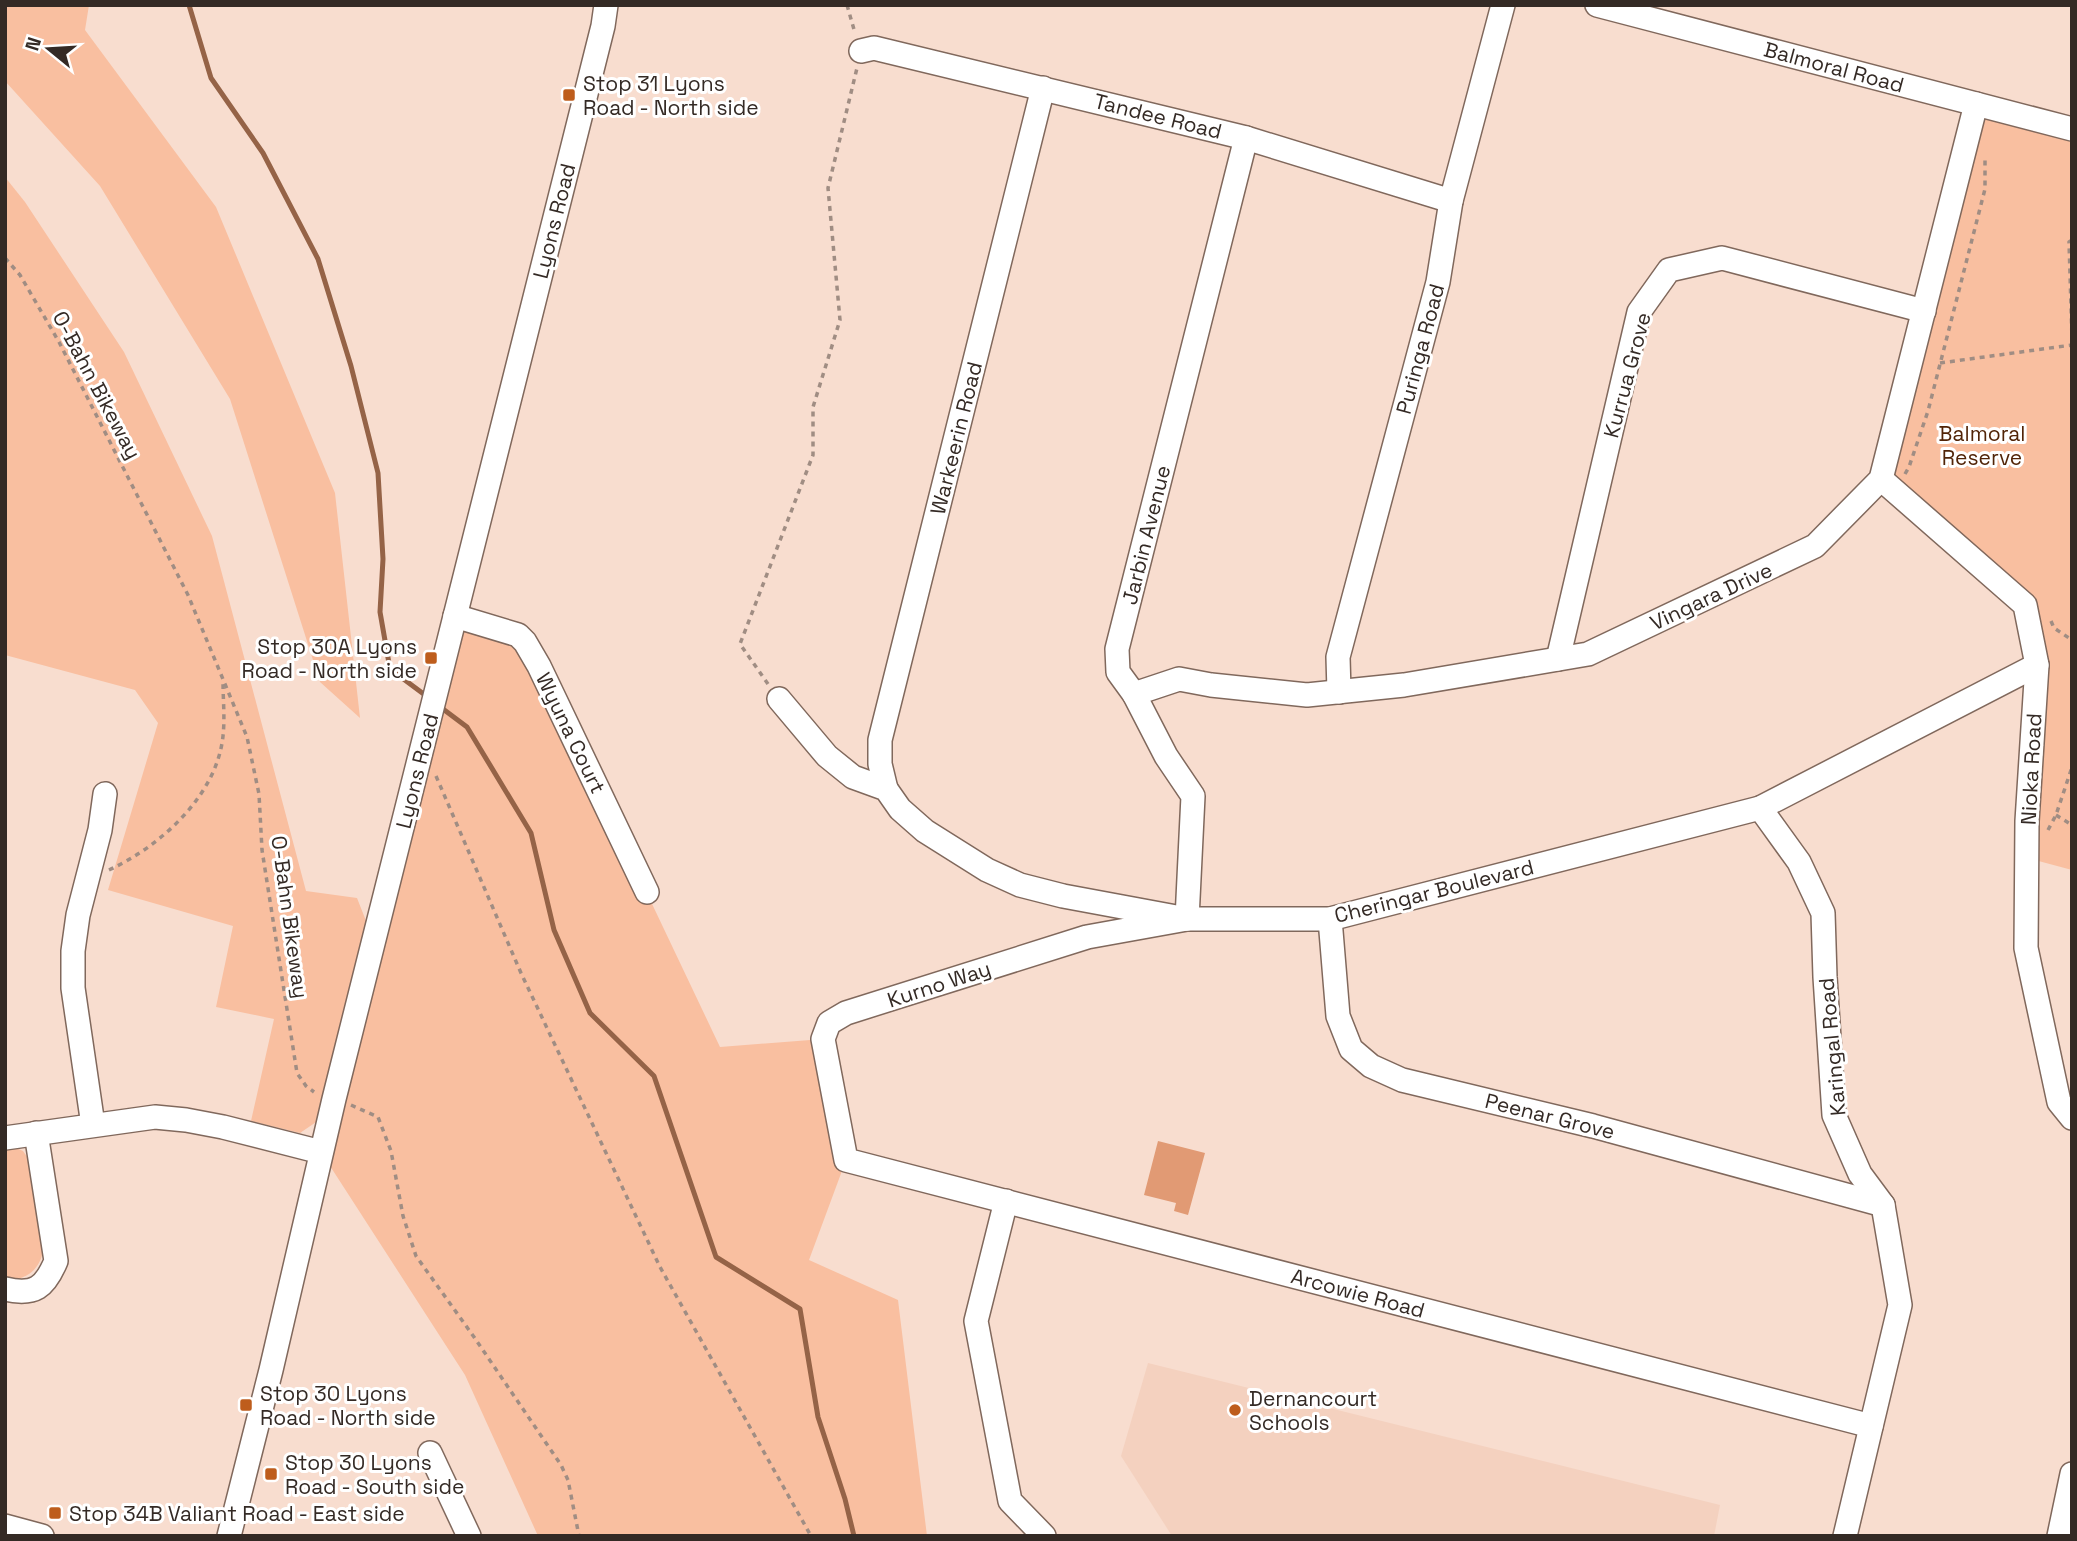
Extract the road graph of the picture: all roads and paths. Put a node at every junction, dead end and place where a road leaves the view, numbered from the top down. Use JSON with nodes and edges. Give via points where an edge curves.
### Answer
{"nodes":[{"id":1,"x":847,"y":5,"type":"edge"},
{"id":2,"x":1503,"y":5,"type":"edge"},
{"id":3,"x":1597,"y":5,"type":"edge"},
{"id":4,"x":607,"y":6,"type":"edge"},
{"id":5,"x":1677,"y":15,"type":"edge"},
{"id":6,"x":861,"y":51,"type":"junction"},
{"id":7,"x":1043,"y":88,"type":"junction"},
{"id":8,"x":1976,"y":104,"type":"junction"},
{"id":9,"x":2072,"y":129,"type":"edge"},
{"id":10,"x":1246,"y":138,"type":"junction"},
{"id":11,"x":1985,"y":155,"type":"dead end"},
{"id":12,"x":1451,"y":201,"type":"junction"},
{"id":13,"x":2072,"y":240,"type":"edge"},
{"id":14,"x":5,"y":258,"type":"edge"},
{"id":15,"x":1924,"y":311,"type":"junction"},
{"id":16,"x":2072,"y":339,"type":"edge"},
{"id":17,"x":2072,"y":345,"type":"edge"},
{"id":18,"x":1940,"y":363,"type":"junction"},
{"id":19,"x":1905,"y":474,"type":"dead end"},
{"id":20,"x":1881,"y":479,"type":"junction"},
{"id":21,"x":456,"y":616,"type":"junction"},
{"id":22,"x":1558,"y":659,"type":"junction"},
{"id":23,"x":2037,"y":665,"type":"junction"},
{"id":24,"x":223,"y":680,"type":"junction"},
{"id":25,"x":1339,"y":692,"type":"junction"},
{"id":26,"x":1134,"y":695,"type":"junction"},
{"id":27,"x":779,"y":699,"type":"joint"},
{"id":28,"x":423,"y":745,"type":"junction"},
{"id":29,"x":2072,"y":766,"type":"edge"},
{"id":30,"x":886,"y":789,"type":"junction"},
{"id":31,"x":105,"y":794,"type":"dead end"},
{"id":32,"x":1760,"y":808,"type":"junction"},
{"id":33,"x":2056,"y":815,"type":"junction"},
{"id":34,"x":2072,"y":825,"type":"edge"},
{"id":35,"x":2045,"y":833,"type":"dead end"},
{"id":36,"x":87,"y":880,"type":"junction"},
{"id":37,"x":647,"y":892,"type":"dead end"},
{"id":38,"x":1187,"y":919,"type":"junction"},
{"id":39,"x":1330,"y":919,"type":"junction"},
{"id":40,"x":334,"y":1099,"type":"junction"},
{"id":41,"x":2072,"y":1118,"type":"edge"},
{"id":42,"x":93,"y":1125,"type":"junction"},
{"id":43,"x":36,"y":1133,"type":"junction"},
{"id":44,"x":5,"y":1138,"type":"edge"},
{"id":45,"x":321,"y":1152,"type":"junction"},
{"id":46,"x":846,"y":1160,"type":"joint"},
{"id":47,"x":1006,"y":1201,"type":"junction"},
{"id":48,"x":1883,"y":1205,"type":"junction"},
{"id":49,"x":5,"y":1289,"type":"edge"},
{"id":50,"x":1871,"y":1426,"type":"junction"},
{"id":51,"x":430,"y":1453,"type":"dead end"},
{"id":52,"x":2072,"y":1474,"type":"edge"},
{"id":53,"x":5,"y":1526,"type":"edge"},
{"id":54,"x":42,"y":1536,"type":"edge"},
{"id":55,"x":229,"y":1536,"type":"edge"},
{"id":56,"x":469,"y":1536,"type":"edge"},
{"id":57,"x":579,"y":1536,"type":"edge"},
{"id":58,"x":811,"y":1536,"type":"edge"},
{"id":59,"x":1044,"y":1536,"type":"edge"},
{"id":60,"x":1844,"y":1536,"type":"edge"},
{"id":61,"x":2059,"y":1536,"type":"edge"}],
"edges":[{"from":1,"to":6,"type":"path"},
{"from":2,"to":12,"type":"street","name":"Puringa Road"},
{"from":3,"to":5,"type":"street","name":"Balmoral Road"},
{"from":4,"to":21,"type":"street","name":"Lyons Road"},
{"from":5,"to":8,"type":"street","name":"Balmoral Road"},
{"from":6,"to":7,"type":"street","name":"Tandee Road","via":[[874,48]]},
{"from":6,"to":27,"type":"path","via":[[828,188],[840,320],[813,407],[813,455],[740,644]]},
{"from":7,"to":10,"type":"street","name":"Tandee Road"},
{"from":7,"to":30,"type":"street","name":"Warkeerin Road","via":[[880,740]]},
{"from":8,"to":9,"type":"street","name":"Balmoral Road"},
{"from":8,"to":15,"type":"street"},
{"from":10,"to":12,"type":"street","name":"Tandee Road"},
{"from":10,"to":26,"type":"street","name":"Jarbin Avenue","via":[[1117,649],[1118,673]]},
{"from":11,"to":18,"type":"path","via":[[1985,189]]},
{"from":12,"to":25,"type":"street","name":"Puringa Road","via":[[1438,282],[1338,657]]},
{"from":13,"to":16,"type":"path"},
{"from":14,"to":24,"type":"path","name":"O-Bahn Bikeway","via":[[60,342],[188,595]]},
{"from":15,"to":20,"type":"street"},
{"from":15,"to":22,"type":"street","name":"Kurrua Grove","via":[[1723,258],[1670,271],[1639,312]]},
{"from":17,"to":18,"type":"path"},
{"from":18,"to":19,"type":"path"},
{"from":20,"to":22,"type":"street","name":"Vingara Drive","via":[[1815,546],[1588,654]]},
{"from":20,"to":23,"type":"street","name":"Nioka Road","via":[[2025,605]]},
{"from":21,"to":28,"type":"street","name":"Lyons Road"},
{"from":21,"to":37,"type":"street","name":"Wyuna Court","via":[[510,632],[525,642]]},
{"from":22,"to":25,"type":"street","name":"Vingara Drive"},
{"from":23,"to":32,"type":"street","name":"Cheringar Boulevard"},
{"from":23,"to":41,"type":"street","name":"Nioka Road","via":[[2027,821],[2026,948],[2059,1102]]},
{"from":24,"to":36,"type":"path","via":[[223,737],[213,774],[189,810],[152,845]]},
{"from":24,"to":40,"type":"path","name":"O-Bahn Bikeway","via":[[247,737],[259,794],[262,850],[297,1073],[313,1091]]},
{"from":25,"to":26,"type":"street","name":"Vingara Drive","via":[[1307,695],[1179,679]]},
{"from":26,"to":38,"type":"street","name":"Jarbin Avenue","via":[[1193,796]]},
{"from":27,"to":30,"type":"street","via":[[827,756],[853,777]]},
{"from":28,"to":40,"type":"street","name":"Lyons Road"},
{"from":28,"to":58,"type":"path","via":[[521,973],[660,1267]]},
{"from":29,"to":33,"type":"path"},
{"from":30,"to":38,"type":"street","name":"Cheringar Boulevard","via":[[925,831],[1009,880],[1063,896]]},
{"from":31,"to":36,"type":"street"},
{"from":32,"to":39,"type":"street","name":"Cheringar Boulevard"},
{"from":32,"to":48,"type":"street","name":"Karingal Road","via":[[1799,862],[1824,913],[1834,1115],[1860,1174]]},
{"from":33,"to":34,"type":"path"},
{"from":33,"to":35,"type":"path"},
{"from":36,"to":42,"type":"street","via":[[74,951],[73,988]]},
{"from":38,"to":39,"type":"street","name":"Cheringar Boulevard"},
{"from":38,"to":46,"type":"street","name":"Kurno Way","via":[[1087,937],[846,1013],[829,1023],[823,1039]]},
{"from":39,"to":48,"type":"street","name":"Peenar Grove","via":[[1338,1016],[1351,1049],[1371,1066],[1402,1080],[1593,1126]]},
{"from":40,"to":45,"type":"street","name":"Lyons Road"},
{"from":40,"to":57,"type":"path","name":"O-Bahn Bikeway","via":[[379,1117],[416,1256],[561,1465]]},
{"from":42,"to":43,"type":"street"},
{"from":42,"to":45,"type":"street","via":[[155,1117],[186,1120]]},
{"from":43,"to":44,"type":"street"},
{"from":43,"to":49,"type":"street","via":[[56,1261],[48,1281],[32,1290]]},
{"from":45,"to":55,"type":"street","name":"Lyons Road"},
{"from":46,"to":47,"type":"street","name":"Arcowie Road"},
{"from":47,"to":50,"type":"street","name":"Arcowie Road"},
{"from":47,"to":59,"type":"street","via":[[975,1321],[1010,1501]]},
{"from":48,"to":50,"type":"street","name":"Karingal Road","via":[[1900,1305]]},
{"from":50,"to":60,"type":"street","name":"Karingal Road"},
{"from":51,"to":56,"type":"street"},
{"from":52,"to":61,"type":"street"},
{"from":53,"to":54,"type":"street"}]}
